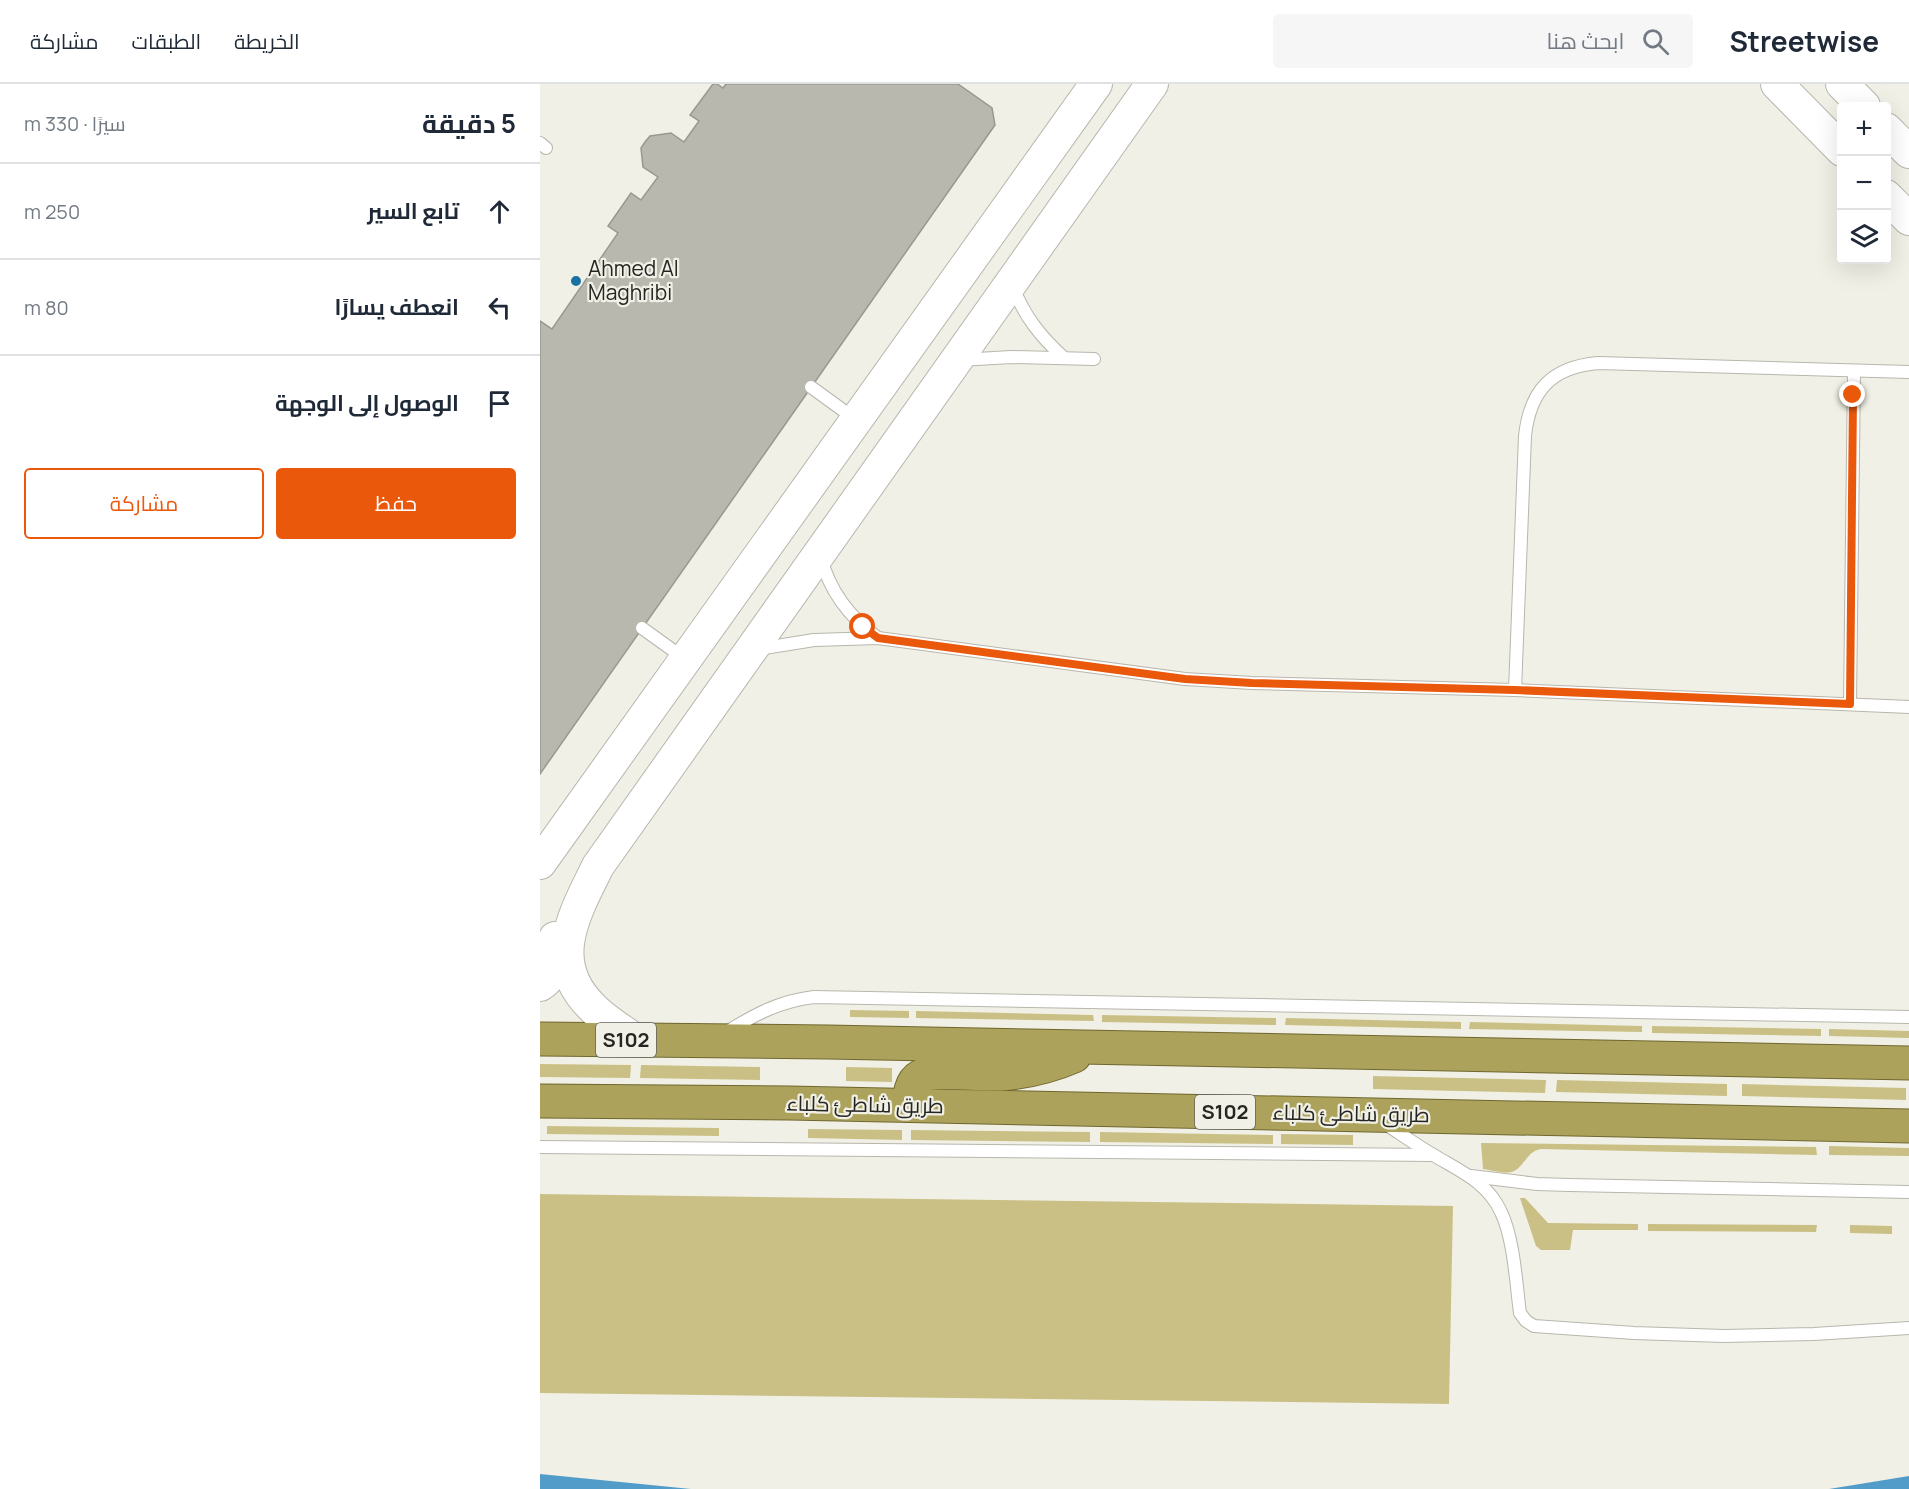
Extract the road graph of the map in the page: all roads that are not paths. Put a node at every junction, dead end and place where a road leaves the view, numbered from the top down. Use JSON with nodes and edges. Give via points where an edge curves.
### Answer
{"nodes":[{"id":1,"x":1096,"y":84,"type":"edge"},
{"id":2,"x":1152,"y":84,"type":"edge"},
{"id":3,"x":1777,"y":84,"type":"edge"},
{"id":4,"x":1842,"y":84,"type":"edge"},
{"id":5,"x":1860,"y":102,"type":"edge"},
{"id":6,"x":1891,"y":133,"type":"edge"},
{"id":7,"x":1837,"y":145,"type":"edge"},
{"id":8,"x":1909,"y":152,"type":"edge"},
{"id":9,"x":1891,"y":200,"type":"edge"},
{"id":10,"x":1909,"y":219,"type":"edge"},
{"id":11,"x":1011,"y":283,"type":"junction"},
{"id":12,"x":1064,"y":358,"type":"junction"},
{"id":13,"x":1094,"y":359,"type":"dead end"},
{"id":14,"x":956,"y":360,"type":"junction"},
{"id":15,"x":1854,"y":372,"type":"junction"},
{"id":16,"x":1909,"y":372,"type":"edge"},
{"id":17,"x":811,"y":387,"type":"dead end"},
{"id":18,"x":856,"y":420,"type":"junction"},
{"id":19,"x":819,"y":554,"type":"junction"},
{"id":20,"x":642,"y":628,"type":"dead end"},
{"id":21,"x":878,"y":638,"type":"junction"},
{"id":22,"x":751,"y":650,"type":"junction"},
{"id":23,"x":686,"y":659,"type":"junction"},
{"id":24,"x":1515,"y":690,"type":"junction"},
{"id":25,"x":1850,"y":704,"type":"junction"},
{"id":26,"x":1909,"y":707,"type":"edge"},
{"id":27,"x":540,"y":863,"type":"edge"},
{"id":28,"x":598,"y":866,"type":"junction"},
{"id":29,"x":540,"y":985,"type":"edge"},
{"id":30,"x":1909,"y":1017,"type":"edge"},
{"id":31,"x":540,"y":1039,"type":"edge"},
{"id":32,"x":635,"y":1040,"type":"junction"},
{"id":33,"x":712,"y":1041,"type":"junction"},
{"id":34,"x":1091,"y":1047,"type":"junction"},
{"id":35,"x":1909,"y":1063,"type":"edge"},
{"id":36,"x":540,"y":1101,"type":"edge"},
{"id":37,"x":910,"y":1105,"type":"junction"},
{"id":38,"x":1371,"y":1115,"type":"junction"},
{"id":39,"x":1909,"y":1126,"type":"edge"},
{"id":40,"x":540,"y":1147,"type":"edge"},
{"id":41,"x":1433,"y":1155,"type":"junction"},
{"id":42,"x":1470,"y":1176,"type":"junction"},
{"id":43,"x":1909,"y":1192,"type":"edge"},
{"id":44,"x":1909,"y":1328,"type":"edge"}],
"edges":[{"from":1,"to":18,"type":"street"},
{"from":2,"to":11,"type":"street"},
{"from":3,"to":7,"type":"street"},
{"from":4,"to":5,"type":"street"},
{"from":6,"to":8,"type":"street"},
{"from":9,"to":10,"type":"street"},
{"from":11,"to":12,"type":"lane","via":[[1037,332]]},
{"from":11,"to":14,"type":"street"},
{"from":12,"to":13,"type":"lane"},
{"from":12,"to":14,"type":"lane"},
{"from":14,"to":19,"type":"street"},
{"from":15,"to":16,"type":"lane"},
{"from":15,"to":24,"type":"lane","via":[[1598,363],[1579,365],[1545,383],[1534,398],[1525,436]]},
{"from":15,"to":25,"type":"lane"},
{"from":17,"to":18,"type":"lane"},
{"from":18,"to":23,"type":"street"},
{"from":19,"to":21,"type":"lane","via":[[840,602]]},
{"from":19,"to":22,"type":"street"},
{"from":20,"to":23,"type":"lane"},
{"from":21,"to":22,"type":"lane","via":[[814,640]]},
{"from":21,"to":24,"type":"lane","via":[[1185,679]]},
{"from":22,"to":28,"type":"street"},
{"from":23,"to":27,"type":"street"},
{"from":24,"to":25,"type":"lane"},
{"from":25,"to":26,"type":"lane"},
{"from":28,"to":29,"type":"street","via":[[561,911],[554,968]]},
{"from":28,"to":32,"type":"street","via":[[569,930],[567,959],[583,998]]},
{"from":30,"to":33,"type":"lane","via":[[814,997],[771,1007]]},
{"from":31,"to":32,"type":"highway","number":"S102"},
{"from":32,"to":33,"type":"highway","number":"S102"},
{"from":33,"to":34,"type":"highway","number":"S102"},
{"from":34,"to":35,"type":"highway","number":"S102"},
{"from":34,"to":37,"type":"highway","via":[[1027,1071],[981,1075],[928,1073],[911,1088]]},
{"from":36,"to":37,"type":"highway","name":"طريق شاطئ كلباء","number":"S102"},
{"from":37,"to":38,"type":"highway","name":"طريق شاطئ كلباء","number":"S102"},
{"from":38,"to":39,"type":"highway","name":"طريق شاطئ كلباء","number":"S102"},
{"from":38,"to":41,"type":"lane"},
{"from":40,"to":41,"type":"lane"},
{"from":41,"to":42,"type":"lane"},
{"from":42,"to":43,"type":"lane","via":[[1569,1185]]},
{"from":42,"to":44,"type":"lane","via":[[1490,1194],[1502,1213],[1520,1313],[1534,1326],[1724,1336]]}]}
